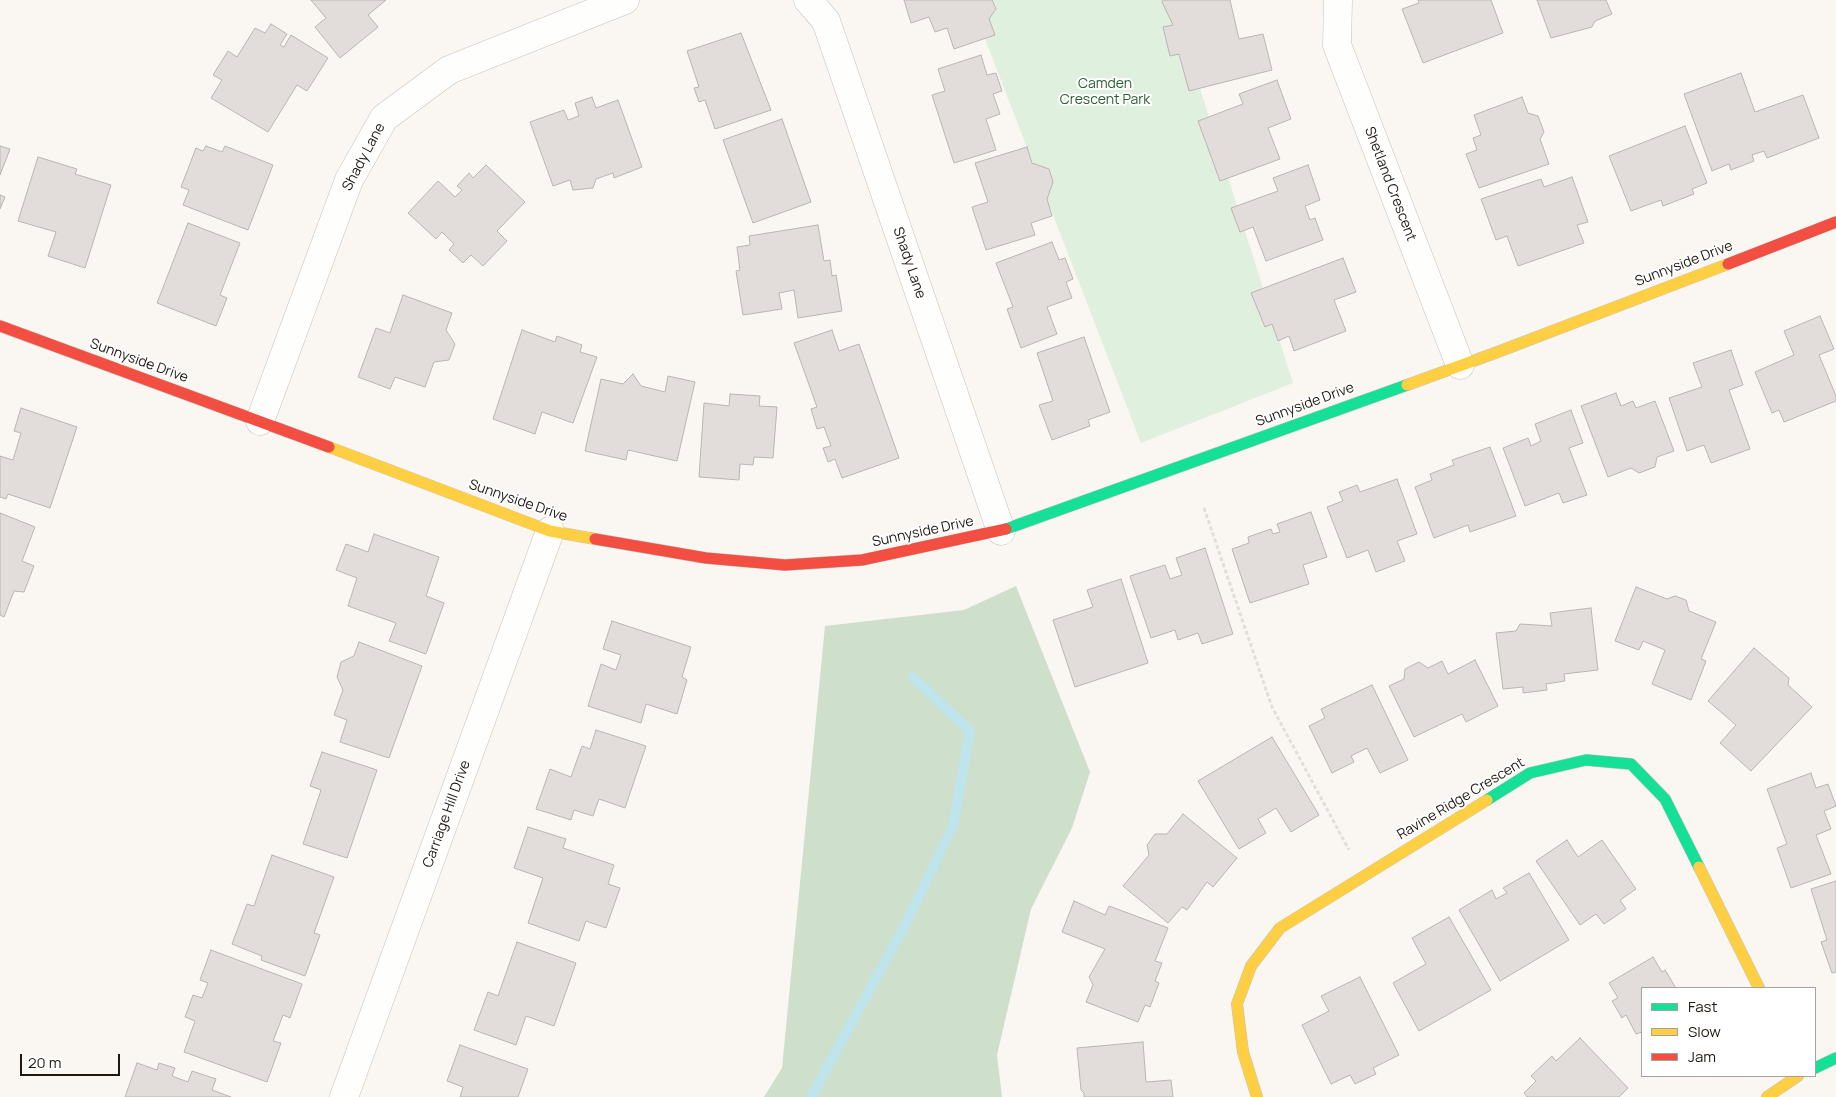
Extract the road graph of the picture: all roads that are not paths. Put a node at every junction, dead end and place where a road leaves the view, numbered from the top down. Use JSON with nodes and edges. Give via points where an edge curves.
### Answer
{"nodes":[{"id":1,"x":625,"y":0,"type":"edge"},
{"id":2,"x":808,"y":0,"type":"edge"},
{"id":3,"x":1338,"y":0,"type":"edge"},
{"id":4,"x":1836,"y":222,"type":"edge"},
{"id":5,"x":0,"y":326,"type":"edge"},
{"id":6,"x":1460,"y":365,"type":"junction"},
{"id":7,"x":260,"y":421,"type":"junction"},
{"id":8,"x":550,"y":531,"type":"junction"},
{"id":9,"x":1002,"y":531,"type":"junction"},
{"id":10,"x":1758,"y":987,"type":"edge"},
{"id":11,"x":1836,"y":1058,"type":"edge"},
{"id":12,"x":1816,"y":1068,"type":"edge"},
{"id":13,"x":1797,"y":1077,"type":"edge"},
{"id":14,"x":344,"y":1097,"type":"edge"},
{"id":15,"x":1258,"y":1097,"type":"edge"},
{"id":16,"x":1768,"y":1097,"type":"edge"}],
"edges":[{"from":1,"to":7,"type":"street","name":"Shady Lane","via":[[449,70],[384,118],[349,180]]},
{"from":2,"to":9,"type":"street","name":"Shady Lane","via":[[826,22]]},
{"from":3,"to":6,"type":"street","name":"Shetland Crescent","via":[[1337,45]]},
{"from":4,"to":6,"type":"street","name":"Sunnyside Drive"},
{"from":5,"to":7,"type":"street","name":"Sunnyside Drive"},
{"from":6,"to":9,"type":"street","name":"Sunnyside Drive"},
{"from":7,"to":8,"type":"street","name":"Sunnyside Drive"},
{"from":8,"to":9,"type":"street","name":"Sunnyside Drive","via":[[706,558],[785,565],[862,560]]},
{"from":8,"to":14,"type":"street","name":"Carriage Hill Drive"},
{"from":10,"to":15,"type":"street","name":"Ravine Ridge Crescent","via":[[1665,800],[1631,764],[1586,760],[1530,773],[1280,928],[1251,966],[1236,1004],[1243,1052]]},
{"from":11,"to":12,"type":"street"},
{"from":13,"to":16,"type":"street"}]}
